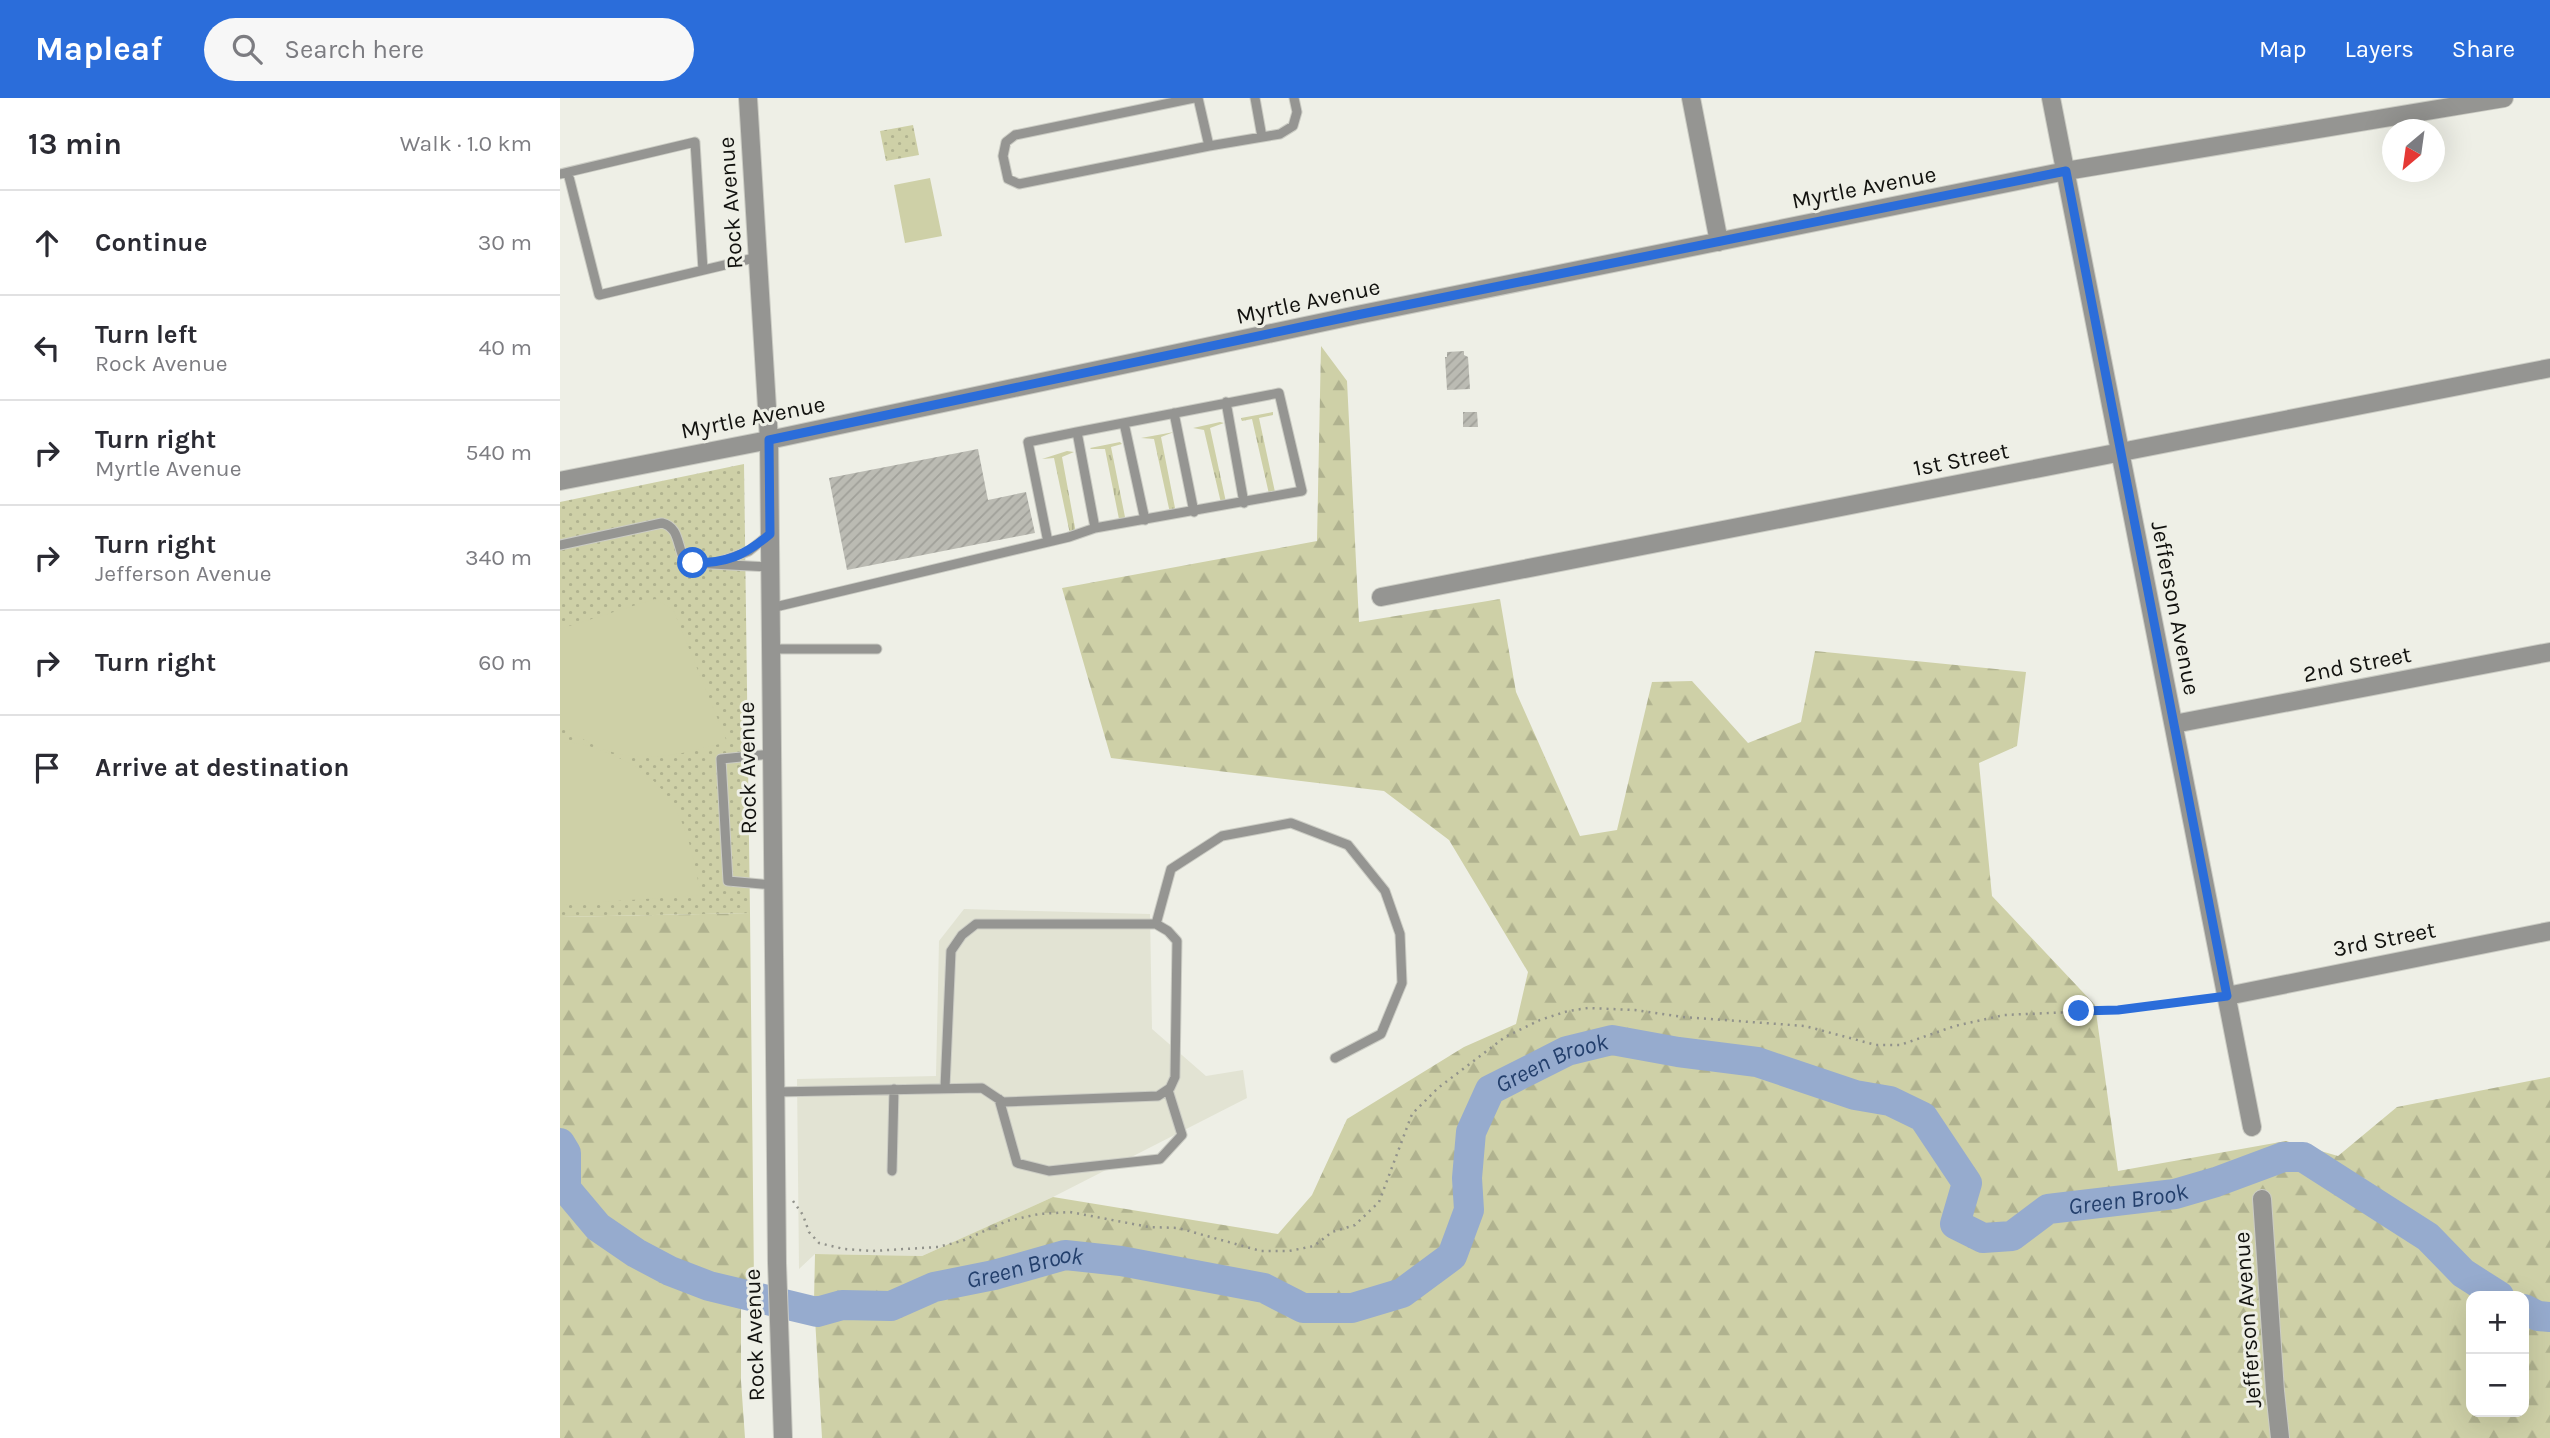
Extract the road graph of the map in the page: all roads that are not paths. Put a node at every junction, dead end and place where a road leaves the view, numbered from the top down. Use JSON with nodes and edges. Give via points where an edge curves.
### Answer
{"nodes":[{"id":1,"x":748,"y":98,"type":"edge"},
{"id":2,"x":1196,"y":98,"type":"edge"},
{"id":3,"x":1255,"y":98,"type":"edge"},
{"id":4,"x":1294,"y":98,"type":"edge"},
{"id":5,"x":1691,"y":98,"type":"edge"},
{"id":6,"x":2052,"y":98,"type":"edge"},
{"id":7,"x":2504,"y":98,"type":"edge"},
{"id":8,"x":1262,"y":137,"type":"junction"},
{"id":9,"x":1209,"y":146,"type":"junction"},
{"id":10,"x":2066,"y":171,"type":"junction"},
{"id":11,"x":564,"y":173,"type":"edge"},
{"id":12,"x":1719,"y":242,"type":"junction"},
{"id":13,"x":758,"y":257,"type":"junction"},
{"id":14,"x":703,"y":270,"type":"junction"},
{"id":15,"x":2550,"y":368,"type":"edge"},
{"id":16,"x":1226,"y":402,"type":"junction"},
{"id":17,"x":1174,"y":413,"type":"junction"},
{"id":18,"x":1124,"y":423,"type":"junction"},
{"id":19,"x":1077,"y":432,"type":"junction"},
{"id":20,"x":769,"y":440,"type":"junction"},
{"id":21,"x":2121,"y":453,"type":"junction"},
{"id":22,"x":560,"y":481,"type":"edge"},
{"id":23,"x":1244,"y":503,"type":"junction"},
{"id":24,"x":1194,"y":512,"type":"junction"},
{"id":25,"x":1145,"y":520,"type":"junction"},
{"id":26,"x":1095,"y":528,"type":"junction"},
{"id":27,"x":770,"y":534,"type":"junction"},
{"id":28,"x":1048,"y":542,"type":"junction"},
{"id":29,"x":560,"y":545,"type":"edge"},
{"id":30,"x":714,"y":563,"type":"junction"},
{"id":31,"x":770,"y":567,"type":"junction"},
{"id":32,"x":1381,"y":597,"type":"dead end"},
{"id":33,"x":771,"y":608,"type":"junction"},
{"id":34,"x":771,"y":649,"type":"junction"},
{"id":35,"x":877,"y":649,"type":"dead end"},
{"id":36,"x":2550,"y":652,"type":"edge"},
{"id":37,"x":2174,"y":724,"type":"junction"},
{"id":38,"x":772,"y":754,"type":"junction"},
{"id":39,"x":773,"y":885,"type":"junction"},
{"id":40,"x":1156,"y":924,"type":"junction"},
{"id":41,"x":2550,"y":931,"type":"edge"},
{"id":42,"x":2227,"y":996,"type":"junction"},
{"id":43,"x":1335,"y":1058,"type":"dead end"},
{"id":44,"x":945,"y":1088,"type":"junction"},
{"id":45,"x":894,"y":1089,"type":"junction"},
{"id":46,"x":1168,"y":1090,"type":"junction"},
{"id":47,"x":775,"y":1092,"type":"junction"},
{"id":48,"x":999,"y":1099,"type":"junction"},
{"id":49,"x":2252,"y":1127,"type":"dead end"},
{"id":50,"x":892,"y":1171,"type":"dead end"},
{"id":51,"x":2262,"y":1199,"type":"dead end"},
{"id":52,"x":783,"y":1438,"type":"edge"},
{"id":53,"x":2280,"y":1438,"type":"edge"}],
"edges":[{"from":1,"to":13,"type":"street","name":"Rock Avenue"},
{"from":2,"to":9,"type":"lane"},
{"from":2,"to":9,"type":"lane","via":[[1015,135],[1006,142],[1003,156],[1008,179],[1019,184]]},
{"from":3,"to":8,"type":"lane"},
{"from":4,"to":8,"type":"lane","via":[[1293,126]]},
{"from":5,"to":12,"type":"street"},
{"from":6,"to":10,"type":"street","name":"Jefferson Avenue"},
{"from":7,"to":10,"type":"street","name":"Myrtle Avenue"},
{"from":8,"to":9,"type":"lane"},
{"from":10,"to":12,"type":"street","name":"Myrtle Avenue"},
{"from":10,"to":21,"type":"street","name":"Jefferson Avenue"},
{"from":11,"to":14,"type":"lane","via":[[599,295]]},
{"from":11,"to":14,"type":"lane","via":[[695,142]]},
{"from":12,"to":20,"type":"street","name":"Myrtle Avenue"},
{"from":13,"to":14,"type":"lane"},
{"from":13,"to":20,"type":"street","name":"Rock Avenue"},
{"from":15,"to":21,"type":"street","name":"1st Street"},
{"from":16,"to":17,"type":"lane"},
{"from":16,"to":23,"type":"lane"},
{"from":16,"to":23,"type":"lane","via":[[1279,393],[1302,491]]},
{"from":17,"to":18,"type":"lane"},
{"from":17,"to":24,"type":"lane"},
{"from":18,"to":19,"type":"lane"},
{"from":18,"to":25,"type":"lane"},
{"from":19,"to":26,"type":"lane"},
{"from":19,"to":28,"type":"lane","via":[[1028,442]]},
{"from":20,"to":22,"type":"street","name":"Myrtle Avenue"},
{"from":20,"to":27,"type":"street","name":"Rock Avenue"},
{"from":21,"to":32,"type":"street","name":"1st Street"},
{"from":21,"to":37,"type":"street","name":"Jefferson Avenue"},
{"from":23,"to":24,"type":"lane"},
{"from":24,"to":25,"type":"lane"},
{"from":25,"to":26,"type":"lane"},
{"from":26,"to":28,"type":"lane"},
{"from":27,"to":30,"type":"lane","via":[[749,551]]},
{"from":27,"to":31,"type":"street","name":"Rock Avenue"},
{"from":28,"to":33,"type":"lane"},
{"from":29,"to":30,"type":"lane","via":[[662,523],[675,531],[684,559]]},
{"from":30,"to":31,"type":"lane"},
{"from":31,"to":33,"type":"street","name":"Rock Avenue"},
{"from":33,"to":34,"type":"street","name":"Rock Avenue"},
{"from":34,"to":35,"type":"lane"},
{"from":34,"to":38,"type":"street","name":"Rock Avenue"},
{"from":36,"to":37,"type":"street","name":"2nd Street"},
{"from":37,"to":42,"type":"street","name":"Jefferson Avenue"},
{"from":38,"to":39,"type":"street","name":"Rock Avenue"},
{"from":38,"to":39,"type":"lane","via":[[721,759],[728,880]]},
{"from":39,"to":47,"type":"street","name":"Rock Avenue"},
{"from":40,"to":43,"type":"lane","via":[[1171,869],[1222,836],[1290,823],[1348,845],[1385,891],[1400,934],[1402,983],[1381,1034]]},
{"from":40,"to":44,"type":"lane","via":[[976,924],[951,951]]},
{"from":40,"to":46,"type":"lane","via":[[1177,942],[1175,1077]]},
{"from":41,"to":42,"type":"street","name":"3rd Street"},
{"from":42,"to":49,"type":"street","name":"Jefferson Avenue"},
{"from":44,"to":45,"type":"lane"},
{"from":44,"to":48,"type":"lane","via":[[982,1088]]},
{"from":45,"to":47,"type":"lane"},
{"from":45,"to":50,"type":"lane"},
{"from":46,"to":48,"type":"lane","via":[[1158,1096]]},
{"from":46,"to":48,"type":"lane","via":[[1182,1135],[1160,1159],[1049,1171],[1017,1163]]},
{"from":47,"to":52,"type":"street","name":"Rock Avenue"},
{"from":51,"to":53,"type":"street","name":"Jefferson Avenue"}]}
